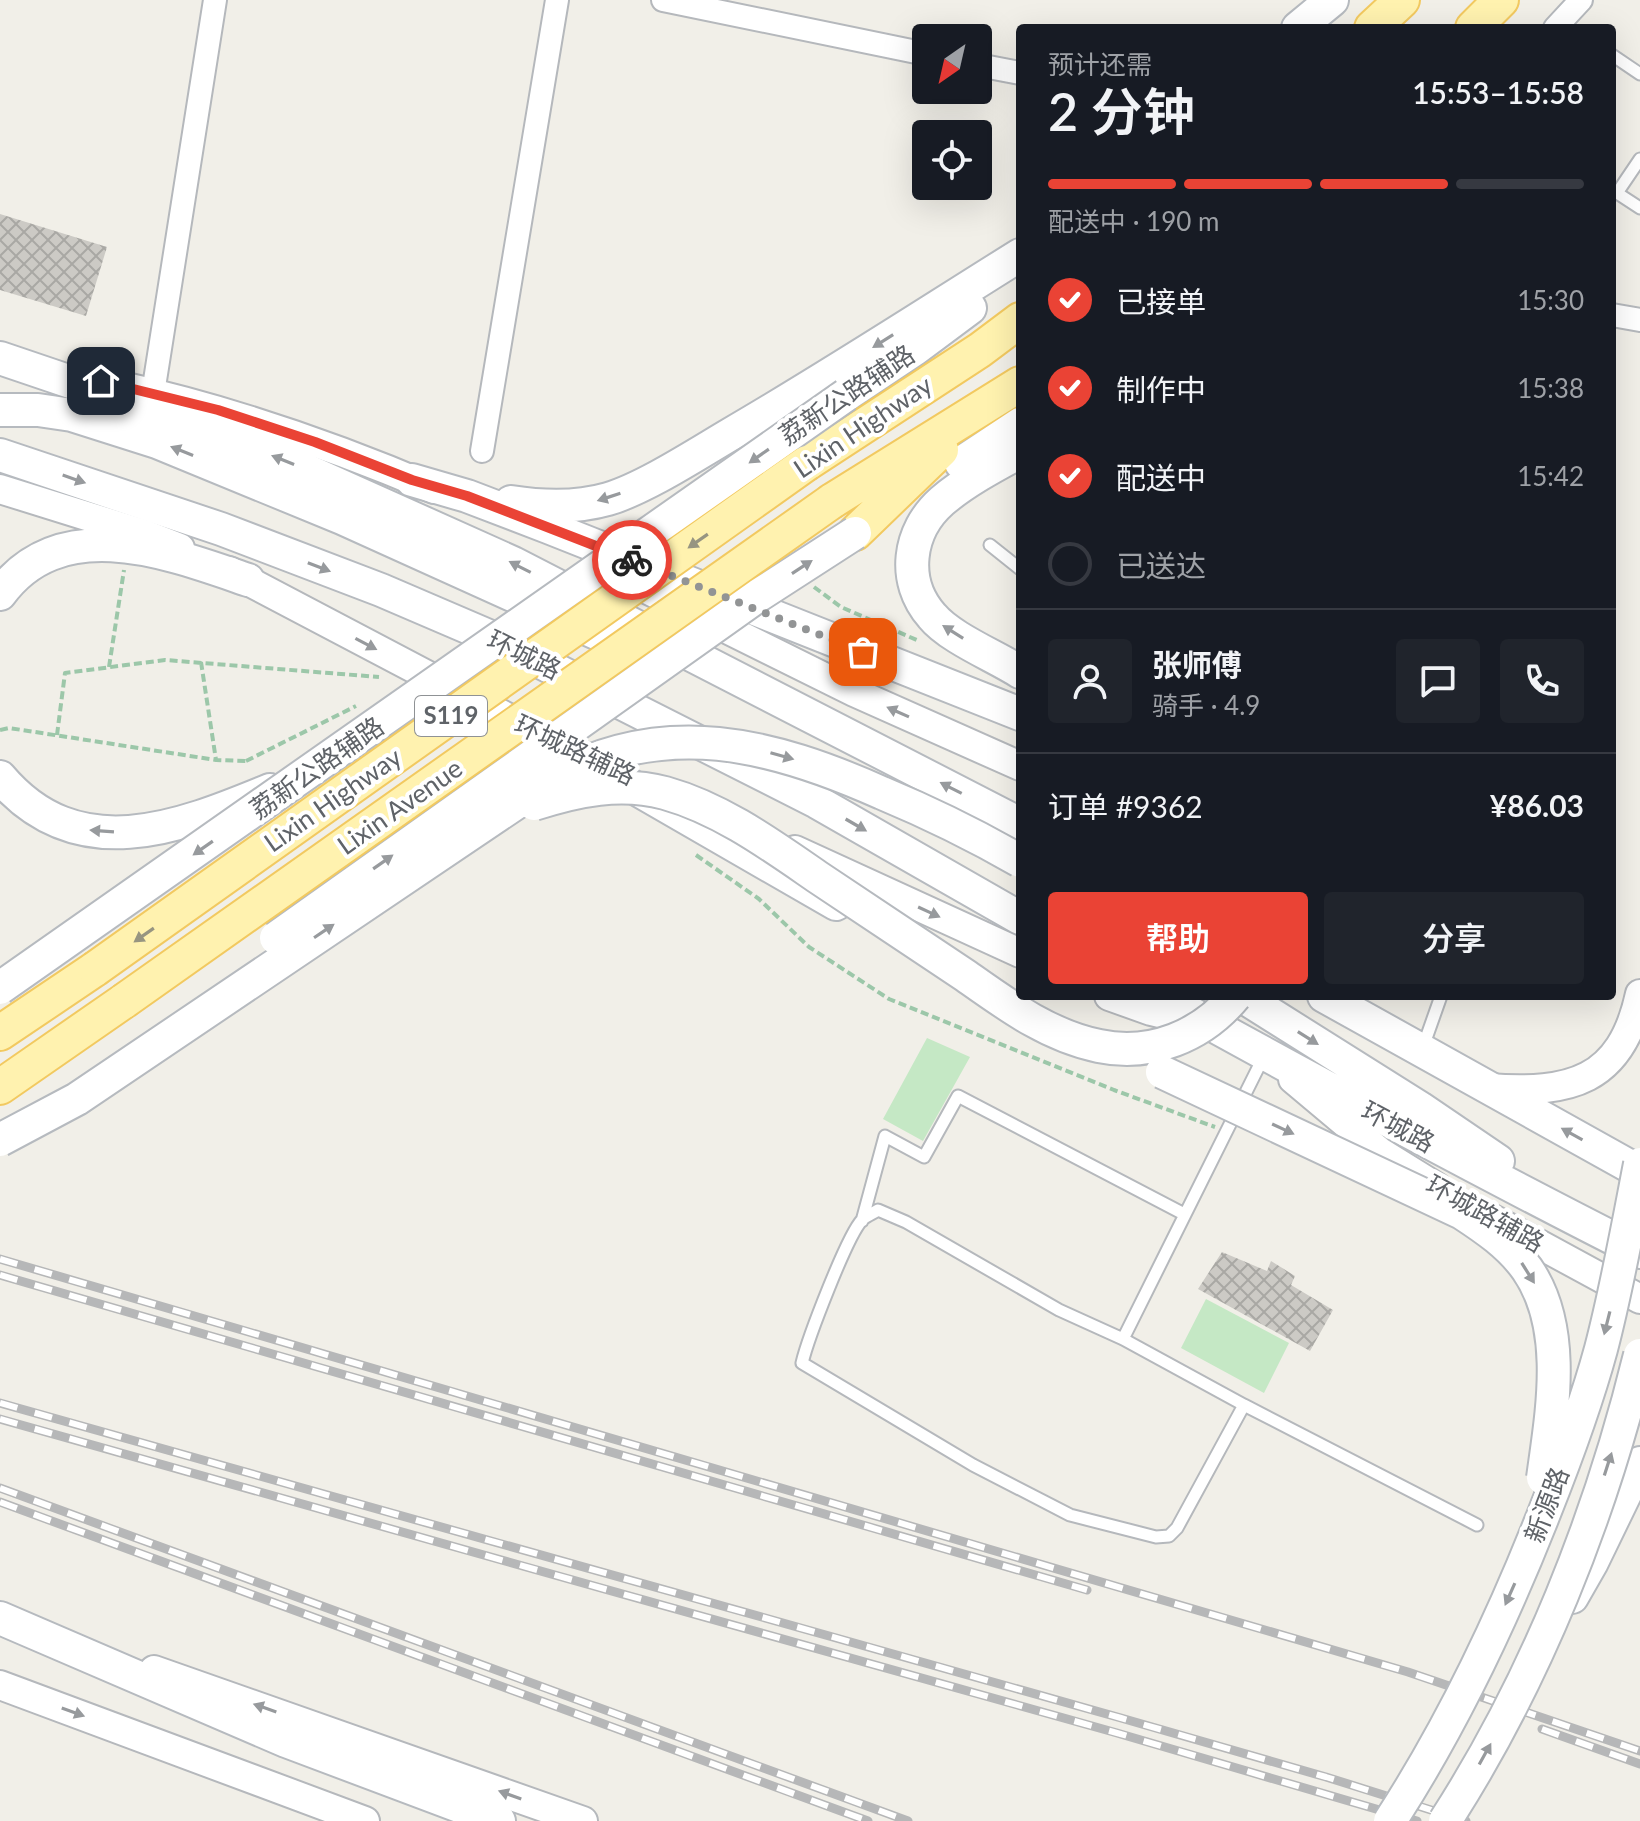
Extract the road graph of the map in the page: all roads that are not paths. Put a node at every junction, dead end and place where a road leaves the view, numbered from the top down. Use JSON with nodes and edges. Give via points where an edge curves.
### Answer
{"nodes":[{"id":1,"x":215,"y":0,"type":"edge"},
{"id":2,"x":557,"y":0,"type":"edge"},
{"id":3,"x":663,"y":0,"type":"edge"},
{"id":4,"x":1332,"y":0,"type":"edge"},
{"id":5,"x":1402,"y":0,"type":"edge"},
{"id":6,"x":1501,"y":0,"type":"edge"},
{"id":7,"x":1581,"y":0,"type":"edge"},
{"id":8,"x":1303,"y":24,"type":"edge"},
{"id":9,"x":1376,"y":24,"type":"edge"},
{"id":10,"x":1477,"y":24,"type":"edge"},
{"id":11,"x":1564,"y":24,"type":"edge"},
{"id":12,"x":912,"y":51,"type":"edge"},
{"id":13,"x":1616,"y":58,"type":"edge"},
{"id":14,"x":992,"y":68,"type":"edge"},
{"id":15,"x":1016,"y":72,"type":"edge"},
{"id":16,"x":1640,"y":74,"type":"edge"},
{"id":17,"x":1640,"y":159,"type":"edge"},
{"id":18,"x":1640,"y":208,"type":"edge"},
{"id":19,"x":1016,"y":258,"type":"edge"},
{"id":20,"x":1016,"y":266,"type":"edge"},
{"id":21,"x":1616,"y":316,"type":"edge"},
{"id":22,"x":1640,"y":320,"type":"edge"},
{"id":23,"x":1016,"y":323,"type":"edge"},
{"id":24,"x":11,"y":361,"type":"edge"},
{"id":25,"x":1016,"y":387,"type":"edge"},
{"id":26,"x":153,"y":393,"type":"junction"},
{"id":27,"x":987,"y":406,"type":"junction"},
{"id":28,"x":0,"y":410,"type":"edge"},
{"id":29,"x":1016,"y":427,"type":"edge"},
{"id":30,"x":482,"y":451,"type":"dead end"},
{"id":31,"x":1016,"y":454,"type":"edge"},
{"id":32,"x":0,"y":455,"type":"edge"},
{"id":33,"x":412,"y":480,"type":"junction"},
{"id":34,"x":0,"y":489,"type":"edge"},
{"id":35,"x":467,"y":496,"type":"junction"},
{"id":36,"x":832,"y":501,"type":"joint"},
{"id":37,"x":855,"y":533,"type":"junction"},
{"id":38,"x":990,"y":545,"type":"dead end"},
{"id":39,"x":1016,"y":566,"type":"edge"},
{"id":40,"x":248,"y":580,"type":"junction"},
{"id":41,"x":0,"y":594,"type":"edge"},
{"id":42,"x":1016,"y":670,"type":"edge"},
{"id":43,"x":781,"y":701,"type":"junction"},
{"id":44,"x":1016,"y":712,"type":"edge"},
{"id":45,"x":569,"y":750,"type":"junction"},
{"id":46,"x":1016,"y":764,"type":"edge"},
{"id":47,"x":310,"y":774,"type":"junction"},
{"id":48,"x":0,"y":777,"type":"edge"},
{"id":49,"x":494,"y":819,"type":"junction"},
{"id":50,"x":1016,"y":822,"type":"edge"},
{"id":51,"x":1016,"y":859,"type":"edge"},
{"id":52,"x":1016,"y":916,"type":"edge"},
{"id":53,"x":1016,"y":951,"type":"edge"},
{"id":54,"x":0,"y":988,"type":"edge"},
{"id":55,"x":1640,"y":994,"type":"edge"},
{"id":56,"x":1016,"y":999,"type":"edge"},
{"id":57,"x":1018,"y":1000,"type":"edge"},
{"id":58,"x":1120,"y":1000,"type":"edge"},
{"id":59,"x":1167,"y":1000,"type":"edge"},
{"id":60,"x":1231,"y":1000,"type":"edge"},
{"id":61,"x":1248,"y":1000,"type":"edge"},
{"id":62,"x":1331,"y":1000,"type":"edge"},
{"id":63,"x":1356,"y":1000,"type":"edge"},
{"id":64,"x":1439,"y":1000,"type":"edge"},
{"id":65,"x":1216,"y":1027,"type":"junction"},
{"id":66,"x":0,"y":1033,"type":"edge"},
{"id":67,"x":1411,"y":1045,"type":"junction"},
{"id":68,"x":1265,"y":1056,"type":"junction"},
{"id":69,"x":0,"y":1087,"type":"edge"},
{"id":70,"x":1486,"y":1088,"type":"junction"},
{"id":71,"x":0,"y":1137,"type":"edge"},
{"id":72,"x":1640,"y":1164,"type":"edge"},
{"id":73,"x":1640,"y":1172,"type":"edge"},
{"id":74,"x":1184,"y":1214,"type":"junction"},
{"id":75,"x":862,"y":1221,"type":"junction"},
{"id":76,"x":1582,"y":1222,"type":"junction"},
{"id":77,"x":1640,"y":1252,"type":"edge"},
{"id":78,"x":1640,"y":1299,"type":"edge"},
{"id":79,"x":1123,"y":1339,"type":"junction"},
{"id":80,"x":1640,"y":1355,"type":"edge"},
{"id":81,"x":1244,"y":1405,"type":"junction"},
{"id":82,"x":1640,"y":1463,"type":"edge"},
{"id":83,"x":1477,"y":1525,"type":"dead end"},
{"id":84,"x":1530,"y":1548,"type":"junction"},
{"id":85,"x":0,"y":1618,"type":"edge"},
{"id":86,"x":1533,"y":1661,"type":"junction"},
{"id":87,"x":0,"y":1685,"type":"edge"},
{"id":88,"x":365,"y":1821,"type":"edge"},
{"id":89,"x":499,"y":1821,"type":"edge"},
{"id":90,"x":583,"y":1821,"type":"edge"},
{"id":91,"x":1390,"y":1821,"type":"edge"},
{"id":92,"x":1445,"y":1821,"type":"edge"}],
"edges":[{"from":1,"to":26,"type":"street"},
{"from":2,"to":30,"type":"street"},
{"from":3,"to":12,"type":"street"},
{"from":4,"to":8,"type":"main road"},
{"from":5,"to":9,"type":"main road"},
{"from":6,"to":10,"type":"main road"},
{"from":7,"to":11,"type":"street"},
{"from":13,"to":16,"type":"lane"},
{"from":14,"to":15,"type":"street"},
{"from":17,"to":18,"type":"lane","via":[[1617,193]]},
{"from":19,"to":35,"type":"main road","one_way":true,"via":[[769,412],[610,499],[553,506]]},
{"from":20,"to":47,"type":"main road","name":"荔新公路辅路","one_way":true,"bridge":true,"via":[[956,319]]},
{"from":21,"to":22,"type":"street"},
{"from":23,"to":66,"type":"main road","name":"Lixin Highway","number":"S119","one_way":true,"bridge":true,"via":[[807,463]]},
{"from":24,"to":26,"type":"street"},
{"from":43,"to":24,"type":"main road","one_way":true,"via":[[513,563],[288,462]]},
{"from":25,"to":27,"type":"main road","name":"Lixin Highway"},
{"from":26,"to":33,"type":"street","via":[[315,442]]},
{"from":27,"to":36,"type":"main road","name":"Lixin Highway"},
{"from":27,"to":37,"type":"main road"},
{"from":43,"to":28,"type":"main road","one_way":true,"via":[[638,653],[342,518],[157,442],[72,415]]},
{"from":29,"to":37,"type":"main road"},
{"from":42,"to":31,"type":"main road","one_way":true,"via":[[932,616],[913,584],[911,567],[920,530],[936,507]]},
{"from":32,"to":52,"type":"main road","name":"环城路","one_way":true,"via":[[221,529],[493,638],[817,802]]},
{"from":33,"to":35,"type":"main road"},
{"from":46,"to":33,"type":"street","one_way":true,"via":[[854,692],[526,529]]},
{"from":34,"to":40,"type":"street","name":"环城路辅路","via":[[144,534]]},
{"from":35,"to":44,"type":"main road"},
{"from":36,"to":69,"type":"main road","name":"Lixin Avenue","bridge":true},
{"from":71,"to":37,"type":"main road","one_way":true,"bridge":true,"via":[[759,595]]},
{"from":38,"to":39,"type":"lane"},
{"from":40,"to":41,"type":"main road","via":[[126,545],[69,549],[41,558]]},
{"from":40,"to":45,"type":"street","name":"环城路辅路","one_way":true},
{"from":50,"to":43,"type":"main road","one_way":true},
{"from":45,"to":53,"type":"street","name":"环城路辅路","one_way":true},
{"from":45,"to":56,"type":"main road","one_way":true,"bridge":true,"via":[[926,954]]},
{"from":47,"to":48,"type":"main road","one_way":true,"bridge":true,"via":[[198,820],[129,833],[78,830],[24,802]]},
{"from":47,"to":54,"type":"main road","name":"荔新公路辅路","one_way":true,"bridge":true},
{"from":49,"to":51,"type":"main road","one_way":true,"bridge":true,"via":[[553,778],[599,756],[654,744],[716,742],[779,755],[857,782]]},
{"from":49,"to":60,"type":"main road","bridge":true,"via":[[555,797],[605,787],[665,793],[698,805],[758,836],[1024,1015],[1101,1047],[1165,1044],[1192,1033]]},
{"from":71,"to":49,"type":"main road","one_way":true,"bridge":true,"via":[[77,1099]]},
{"from":55,"to":70,"type":"street","via":[[1618,1052],[1584,1079],[1544,1089]]},
{"from":57,"to":84,"type":"main road","one_way":true,"bridge":true,"via":[[1462,1213],[1510,1249],[1540,1295],[1548,1321],[1553,1381]]},
{"from":58,"to":65,"type":"street"},
{"from":59,"to":65,"type":"main road","name":"环城路"},
{"from":61,"to":76,"type":"main road","one_way":true,"via":[[1477,1146]]},
{"from":62,"to":67,"type":"main road"},
{"from":63,"to":67,"type":"street"},
{"from":64,"to":67,"type":"lane"},
{"from":65,"to":68,"type":"main road","name":"环城路"},
{"from":67,"to":70,"type":"main road"},
{"from":68,"to":74,"type":"lane"},
{"from":68,"to":76,"type":"main road","name":"环城路"},
{"from":68,"to":78,"type":"street","name":"环城路辅路","via":[[1412,1173]]},
{"from":73,"to":70,"type":"main road","one_way":true},
{"from":72,"to":84,"type":"main road","name":"新源路","one_way":true,"bridge":true,"via":[[1600,1351]]},
{"from":74,"to":75,"type":"lane","via":[[958,1096],[924,1157],[885,1136]]},
{"from":74,"to":79,"type":"lane"},
{"from":75,"to":79,"type":"lane","via":[[878,1210],[906,1222],[1059,1310]]},
{"from":75,"to":81,"type":"lane","via":[[802,1363],[973,1465],[1070,1515],[1169,1536]]},
{"from":76,"to":77,"type":"main road","name":"环城路"},
{"from":79,"to":81,"type":"lane"},
{"from":86,"to":80,"type":"main road","name":"新源路","one_way":true,"bridge":true,"via":[[1595,1508]]},
{"from":81,"to":83,"type":"lane"},
{"from":82,"to":86,"type":"main road","bridge":true,"via":[[1588,1570]]},
{"from":84,"to":91,"type":"main road","name":"新源路","one_way":true,"bridge":true,"via":[[1470,1680]]},
{"from":85,"to":89,"type":"main road","via":[[181,1698]]},
{"from":90,"to":85,"type":"street","one_way":true},
{"from":92,"to":86,"type":"main road","name":"新源路","one_way":true,"bridge":true},
{"from":87,"to":88,"type":"street","one_way":true}]}
